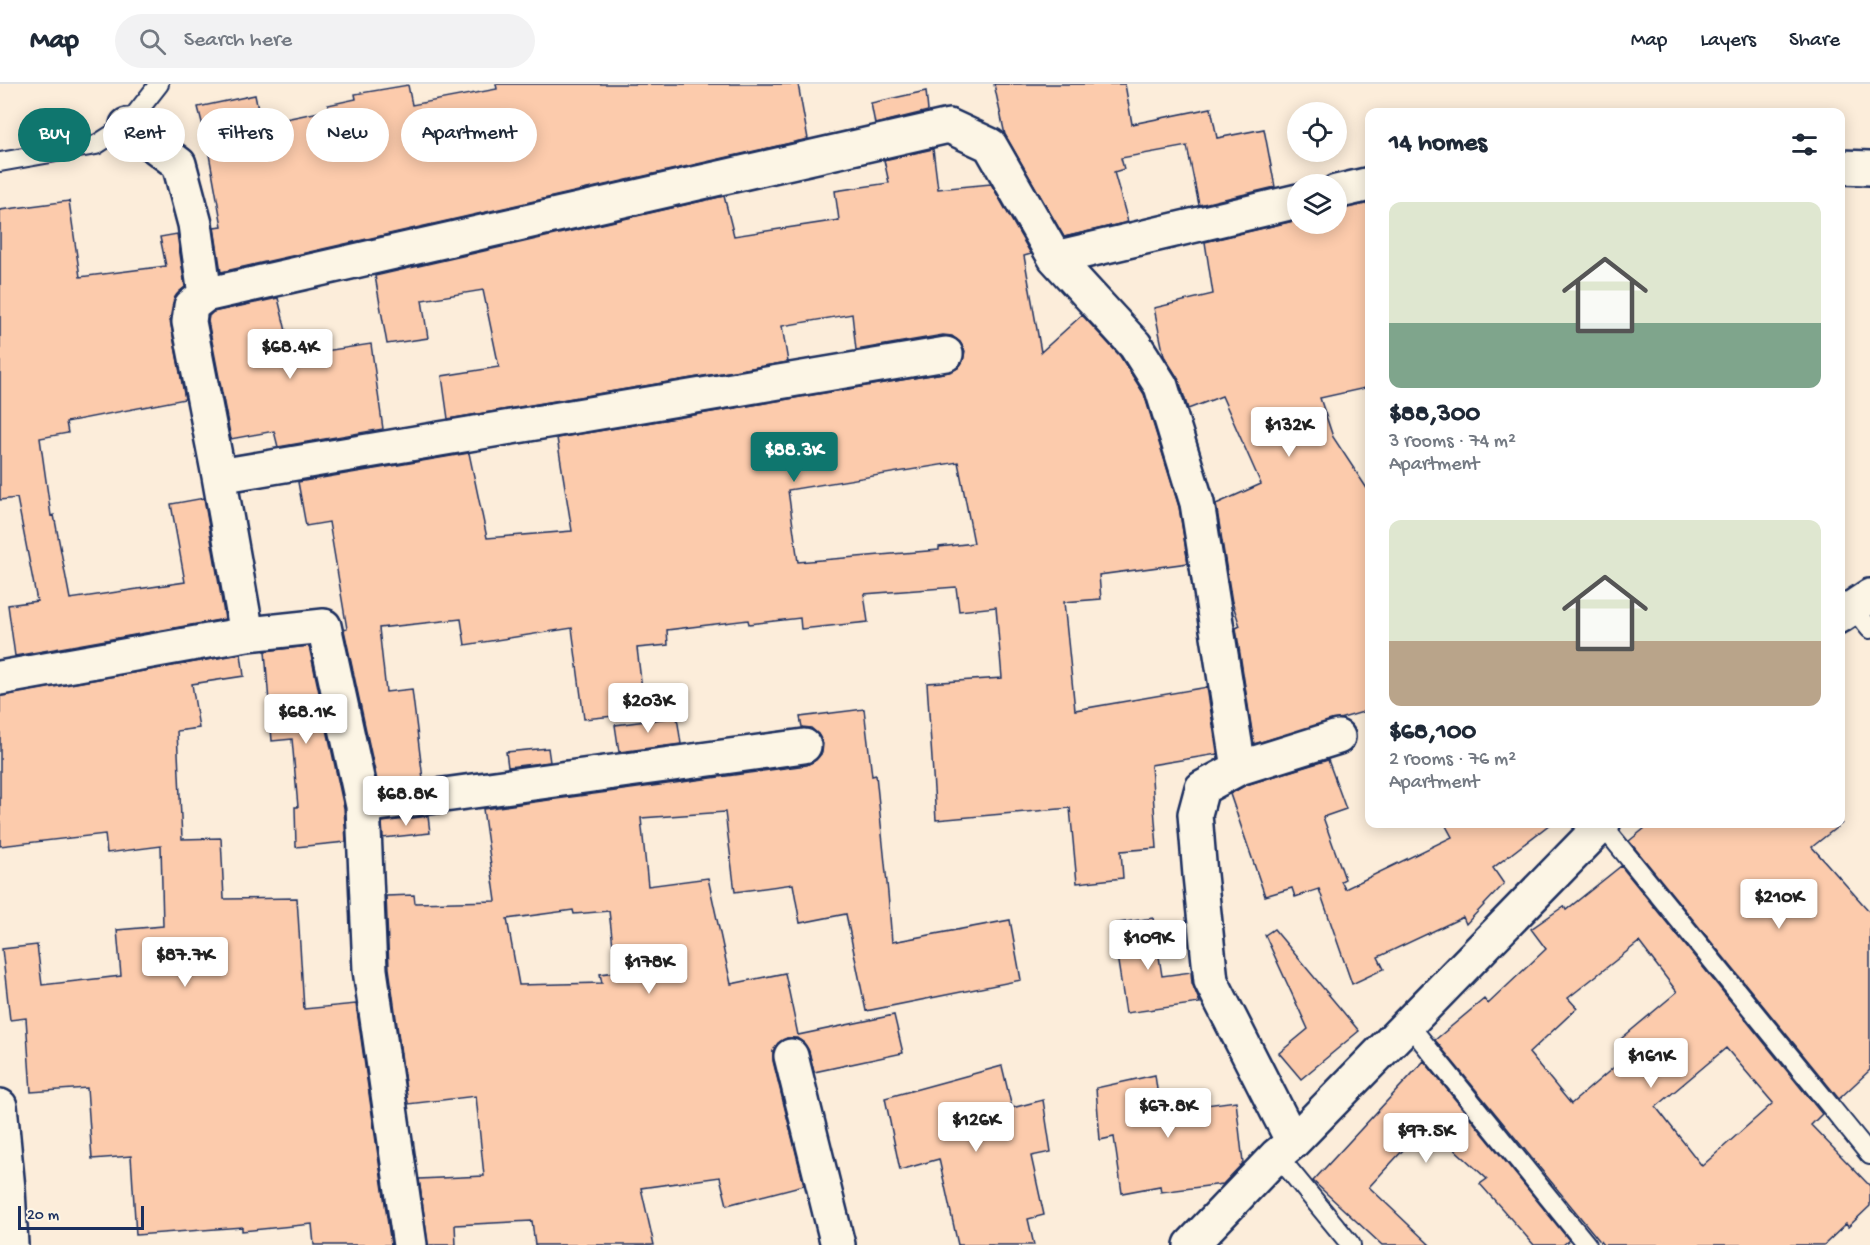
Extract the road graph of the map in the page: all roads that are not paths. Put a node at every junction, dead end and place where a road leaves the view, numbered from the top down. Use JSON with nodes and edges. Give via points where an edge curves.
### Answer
{"nodes":[{"id":1,"x":159,"y":84,"type":"edge"},
{"id":2,"x":141,"y":108,"type":"edge"},
{"id":3,"x":103,"y":141,"type":"edge"},
{"id":4,"x":0,"y":162,"type":"edge"},
{"id":5,"x":176,"y":162,"type":"edge"},
{"id":6,"x":1845,"y":167,"type":"edge"},
{"id":7,"x":1870,"y":168,"type":"edge"},
{"id":8,"x":1365,"y":185,"type":"edge"},
{"id":9,"x":1347,"y":189,"type":"edge"},
{"id":10,"x":1287,"y":204,"type":"edge"},
{"id":11,"x":1055,"y":258,"type":"junction"},
{"id":12,"x":205,"y":295,"type":"junction"},
{"id":13,"x":946,"y":354,"type":"dead end"},
{"id":14,"x":219,"y":476,"type":"junction"},
{"id":15,"x":247,"y":634,"type":"junction"},
{"id":16,"x":0,"y":678,"type":"edge"},
{"id":17,"x":1338,"y":737,"type":"dead end"},
{"id":18,"x":804,"y":746,"type":"dead end"},
{"id":19,"x":1239,"y":768,"type":"junction"},
{"id":20,"x":363,"y":806,"type":"junction"},
{"id":21,"x":1599,"y":828,"type":"edge"},
{"id":22,"x":1606,"y":828,"type":"edge"},
{"id":23,"x":1409,"y":1025,"type":"junction"},
{"id":24,"x":791,"y":1056,"type":"dead end"},
{"id":25,"x":0,"y":1106,"type":"edge"},
{"id":26,"x":1285,"y":1148,"type":"junction"},
{"id":27,"x":1870,"y":1155,"type":"edge"},
{"id":28,"x":11,"y":1245,"type":"edge"},
{"id":29,"x":410,"y":1245,"type":"edge"},
{"id":30,"x":838,"y":1245,"type":"edge"},
{"id":31,"x":1191,"y":1245,"type":"edge"},
{"id":32,"x":1351,"y":1245,"type":"edge"},
{"id":33,"x":1587,"y":1245,"type":"edge"}],
"edges":[{"from":1,"to":2,"type":"lane"},
{"from":3,"to":4,"type":"lane"},
{"from":5,"to":12,"type":"street","via":[[195,224]]},
{"from":6,"to":7,"type":"street"},
{"from":8,"to":9,"type":"street"},
{"from":10,"to":11,"type":"street"},
{"from":11,"to":12,"type":"street","via":[[990,145],[949,126]]},
{"from":11,"to":19,"type":"street","via":[[1135,345],[1161,386],[1197,503]]},
{"from":12,"to":14,"type":"street","via":[[191,306],[189,322]]},
{"from":13,"to":14,"type":"street"},
{"from":14,"to":15,"type":"street"},
{"from":15,"to":16,"type":"street"},
{"from":15,"to":20,"type":"street","via":[[324,626]]},
{"from":17,"to":19,"type":"street"},
{"from":18,"to":20,"type":"street"},
{"from":19,"to":26,"type":"street","via":[[1202,788],[1196,814],[1211,981]]},
{"from":20,"to":29,"type":"street","via":[[370,970]]},
{"from":21,"to":23,"type":"street"},
{"from":22,"to":27,"type":"lane"},
{"from":23,"to":26,"type":"street"},
{"from":23,"to":33,"type":"lane"},
{"from":24,"to":30,"type":"street"},
{"from":25,"to":28,"type":"street"},
{"from":26,"to":31,"type":"street"},
{"from":26,"to":32,"type":"lane"}]}
